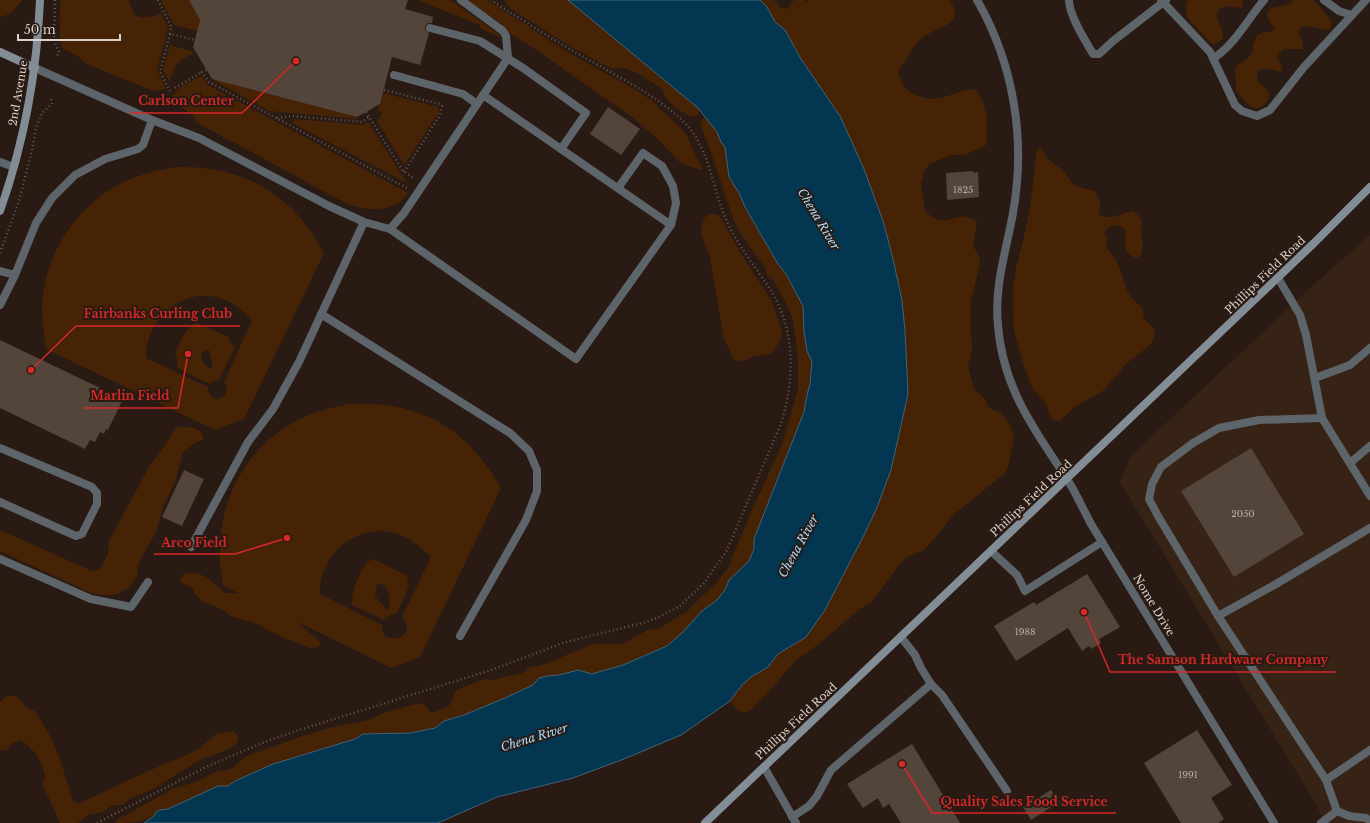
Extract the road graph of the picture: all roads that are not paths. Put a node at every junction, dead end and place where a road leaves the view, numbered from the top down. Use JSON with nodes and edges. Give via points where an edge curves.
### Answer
{"nodes":[{"id":1,"x":40,"y":0,"type":"edge"},
{"id":2,"x":461,"y":0,"type":"edge"},
{"id":3,"x":977,"y":0,"type":"edge"},
{"id":4,"x":1069,"y":0,"type":"edge"},
{"id":5,"x":1264,"y":0,"type":"edge"},
{"id":6,"x":1324,"y":0,"type":"edge"},
{"id":7,"x":1366,"y":0,"type":"edge"},
{"id":8,"x":1163,"y":1,"type":"edge"},
{"id":9,"x":1351,"y":15,"type":"junction"},
{"id":10,"x":430,"y":28,"type":"dead end"},
{"id":11,"x":0,"y":52,"type":"edge"},
{"id":12,"x":508,"y":58,"type":"junction"},
{"id":13,"x":1214,"y":58,"type":"junction"},
{"id":14,"x":34,"y":68,"type":"junction"},
{"id":15,"x":394,"y":75,"type":"dead end"},
{"id":16,"x":483,"y":95,"type":"junction"},
{"id":17,"x":477,"y":104,"type":"junction"},
{"id":18,"x":152,"y":120,"type":"junction"},
{"id":19,"x":561,"y":149,"type":"junction"},
{"id":20,"x":0,"y":162,"type":"edge"},
{"id":21,"x":14,"y":167,"type":"junction"},
{"id":22,"x":1370,"y":187,"type":"edge"},
{"id":23,"x":618,"y":188,"type":"junction"},
{"id":24,"x":0,"y":211,"type":"edge"},
{"id":25,"x":364,"y":222,"type":"junction"},
{"id":26,"x":671,"y":225,"type":"junction"},
{"id":27,"x":390,"y":229,"type":"junction"},
{"id":28,"x":0,"y":271,"type":"edge"},
{"id":29,"x":15,"y":275,"type":"junction"},
{"id":30,"x":1278,"y":278,"type":"junction"},
{"id":31,"x":0,"y":305,"type":"edge"},
{"id":32,"x":321,"y":314,"type":"junction"},
{"id":33,"x":1370,"y":348,"type":"edge"},
{"id":34,"x":1315,"y":378,"type":"junction"},
{"id":35,"x":1322,"y":418,"type":"junction"},
{"id":36,"x":1370,"y":446,"type":"edge"},
{"id":37,"x":0,"y":448,"type":"edge"},
{"id":38,"x":1350,"y":463,"type":"junction"},
{"id":39,"x":1067,"y":479,"type":"junction"},
{"id":40,"x":1370,"y":496,"type":"edge"},
{"id":41,"x":0,"y":502,"type":"edge"},
{"id":42,"x":1370,"y":528,"type":"edge"},
{"id":43,"x":1102,"y":542,"type":"junction"},
{"id":44,"x":191,"y":547,"type":"dead end"},
{"id":45,"x":992,"y":551,"type":"junction"},
{"id":46,"x":0,"y":559,"type":"edge"},
{"id":47,"x":148,"y":582,"type":"dead end"},
{"id":48,"x":1218,"y":616,"type":"junction"},
{"id":49,"x":460,"y":636,"type":"dead end"},
{"id":50,"x":901,"y":637,"type":"junction"},
{"id":51,"x":931,"y":684,"type":"junction"},
{"id":52,"x":1370,"y":750,"type":"edge"},
{"id":53,"x":764,"y":767,"type":"junction"},
{"id":54,"x":1326,"y":780,"type":"junction"},
{"id":55,"x":1007,"y":791,"type":"dead end"},
{"id":56,"x":1336,"y":811,"type":"junction"},
{"id":57,"x":1369,"y":819,"type":"edge"},
{"id":58,"x":794,"y":820,"type":"edge"},
{"id":59,"x":705,"y":823,"type":"edge"},
{"id":60,"x":1274,"y":823,"type":"edge"},
{"id":61,"x":1321,"y":823,"type":"edge"}],
"edges":[{"from":1,"to":14,"type":"street","name":"2nd Avenue"},
{"from":2,"to":12,"type":"street","via":[[503,31],[506,36]]},
{"from":3,"to":39,"type":"street","name":"Nome Drive","via":[[992,29],[1005,66],[1018,133],[1017,188],[998,282],[998,327],[1001,347],[1006,369],[1022,406]]},
{"from":4,"to":8,"type":"street","via":[[1069,7],[1093,54],[1099,54]]},
{"from":5,"to":13,"type":"street","via":[[1234,41]]},
{"from":6,"to":9,"type":"street","via":[[1339,11]]},
{"from":7,"to":9,"type":"street"},
{"from":8,"to":13,"type":"street"},
{"from":9,"to":13,"type":"street","via":[[1304,67],[1270,110],[1262,115],[1242,112],[1235,105]]},
{"from":10,"to":12,"type":"street","via":[[480,41]]},
{"from":11,"to":14,"type":"street"},
{"from":12,"to":16,"type":"street"},
{"from":12,"to":19,"type":"street","via":[[586,113]]},
{"from":14,"to":18,"type":"street"},
{"from":14,"to":21,"type":"street","name":"2nd Avenue"},
{"from":15,"to":17,"type":"street","via":[[463,94]]},
{"from":16,"to":17,"type":"street"},
{"from":16,"to":19,"type":"street"},
{"from":17,"to":27,"type":"street","via":[[404,213]]},
{"from":18,"to":25,"type":"street","via":[[199,138]]},
{"from":18,"to":29,"type":"street","via":[[143,144],[138,149],[105,160],[75,175],[52,198],[36,223]]},
{"from":19,"to":23,"type":"street"},
{"from":20,"to":21,"type":"street"},
{"from":21,"to":24,"type":"street","name":"2nd Avenue"},
{"from":22,"to":30,"type":"street","name":"Phillips Field Road"},
{"from":23,"to":26,"type":"street"},
{"from":23,"to":26,"type":"street","via":[[643,153],[662,166],[673,186],[676,203]]},
{"from":25,"to":27,"type":"street"},
{"from":25,"to":32,"type":"street"},
{"from":26,"to":27,"type":"street","via":[[576,359]]},
{"from":28,"to":29,"type":"street"},
{"from":29,"to":31,"type":"street"},
{"from":30,"to":34,"type":"street","via":[[1300,315]]},
{"from":30,"to":39,"type":"street","name":"Phillips Field Road"},
{"from":32,"to":44,"type":"street","via":[[277,402],[248,442]]},
{"from":32,"to":49,"type":"street","via":[[510,433],[529,451],[537,470],[536,491],[526,520]]},
{"from":33,"to":34,"type":"street","via":[[1350,365]]},
{"from":34,"to":35,"type":"street"},
{"from":35,"to":38,"type":"street"},
{"from":35,"to":48,"type":"street","via":[[1259,420],[1219,428],[1193,443],[1161,467],[1152,484],[1149,500]]},
{"from":36,"to":38,"type":"street"},
{"from":37,"to":41,"type":"street","via":[[92,487],[97,493],[97,504],[82,534],[76,536]]},
{"from":38,"to":40,"type":"street"},
{"from":39,"to":43,"type":"street","name":"Nome Drive"},
{"from":39,"to":45,"type":"street","name":"Phillips Field Road"},
{"from":42,"to":48,"type":"street"},
{"from":43,"to":45,"type":"street","via":[[1025,591],[1017,575]]},
{"from":43,"to":60,"type":"street","name":"Nome Drive"},
{"from":45,"to":50,"type":"street","name":"Phillips Field Road"},
{"from":46,"to":47,"type":"street","via":[[91,599],[131,607]]},
{"from":48,"to":54,"type":"street"},
{"from":50,"to":51,"type":"street","via":[[916,655]]},
{"from":50,"to":53,"type":"street","name":"Phillips Field Road"},
{"from":51,"to":55,"type":"street","via":[[942,695]]},
{"from":51,"to":58,"type":"street","via":[[831,770],[817,796]]},
{"from":52,"to":54,"type":"street"},
{"from":53,"to":58,"type":"street"},
{"from":53,"to":59,"type":"street","name":"Phillips Field Road"},
{"from":54,"to":56,"type":"street"},
{"from":56,"to":57,"type":"street"},
{"from":56,"to":61,"type":"street"}]}
